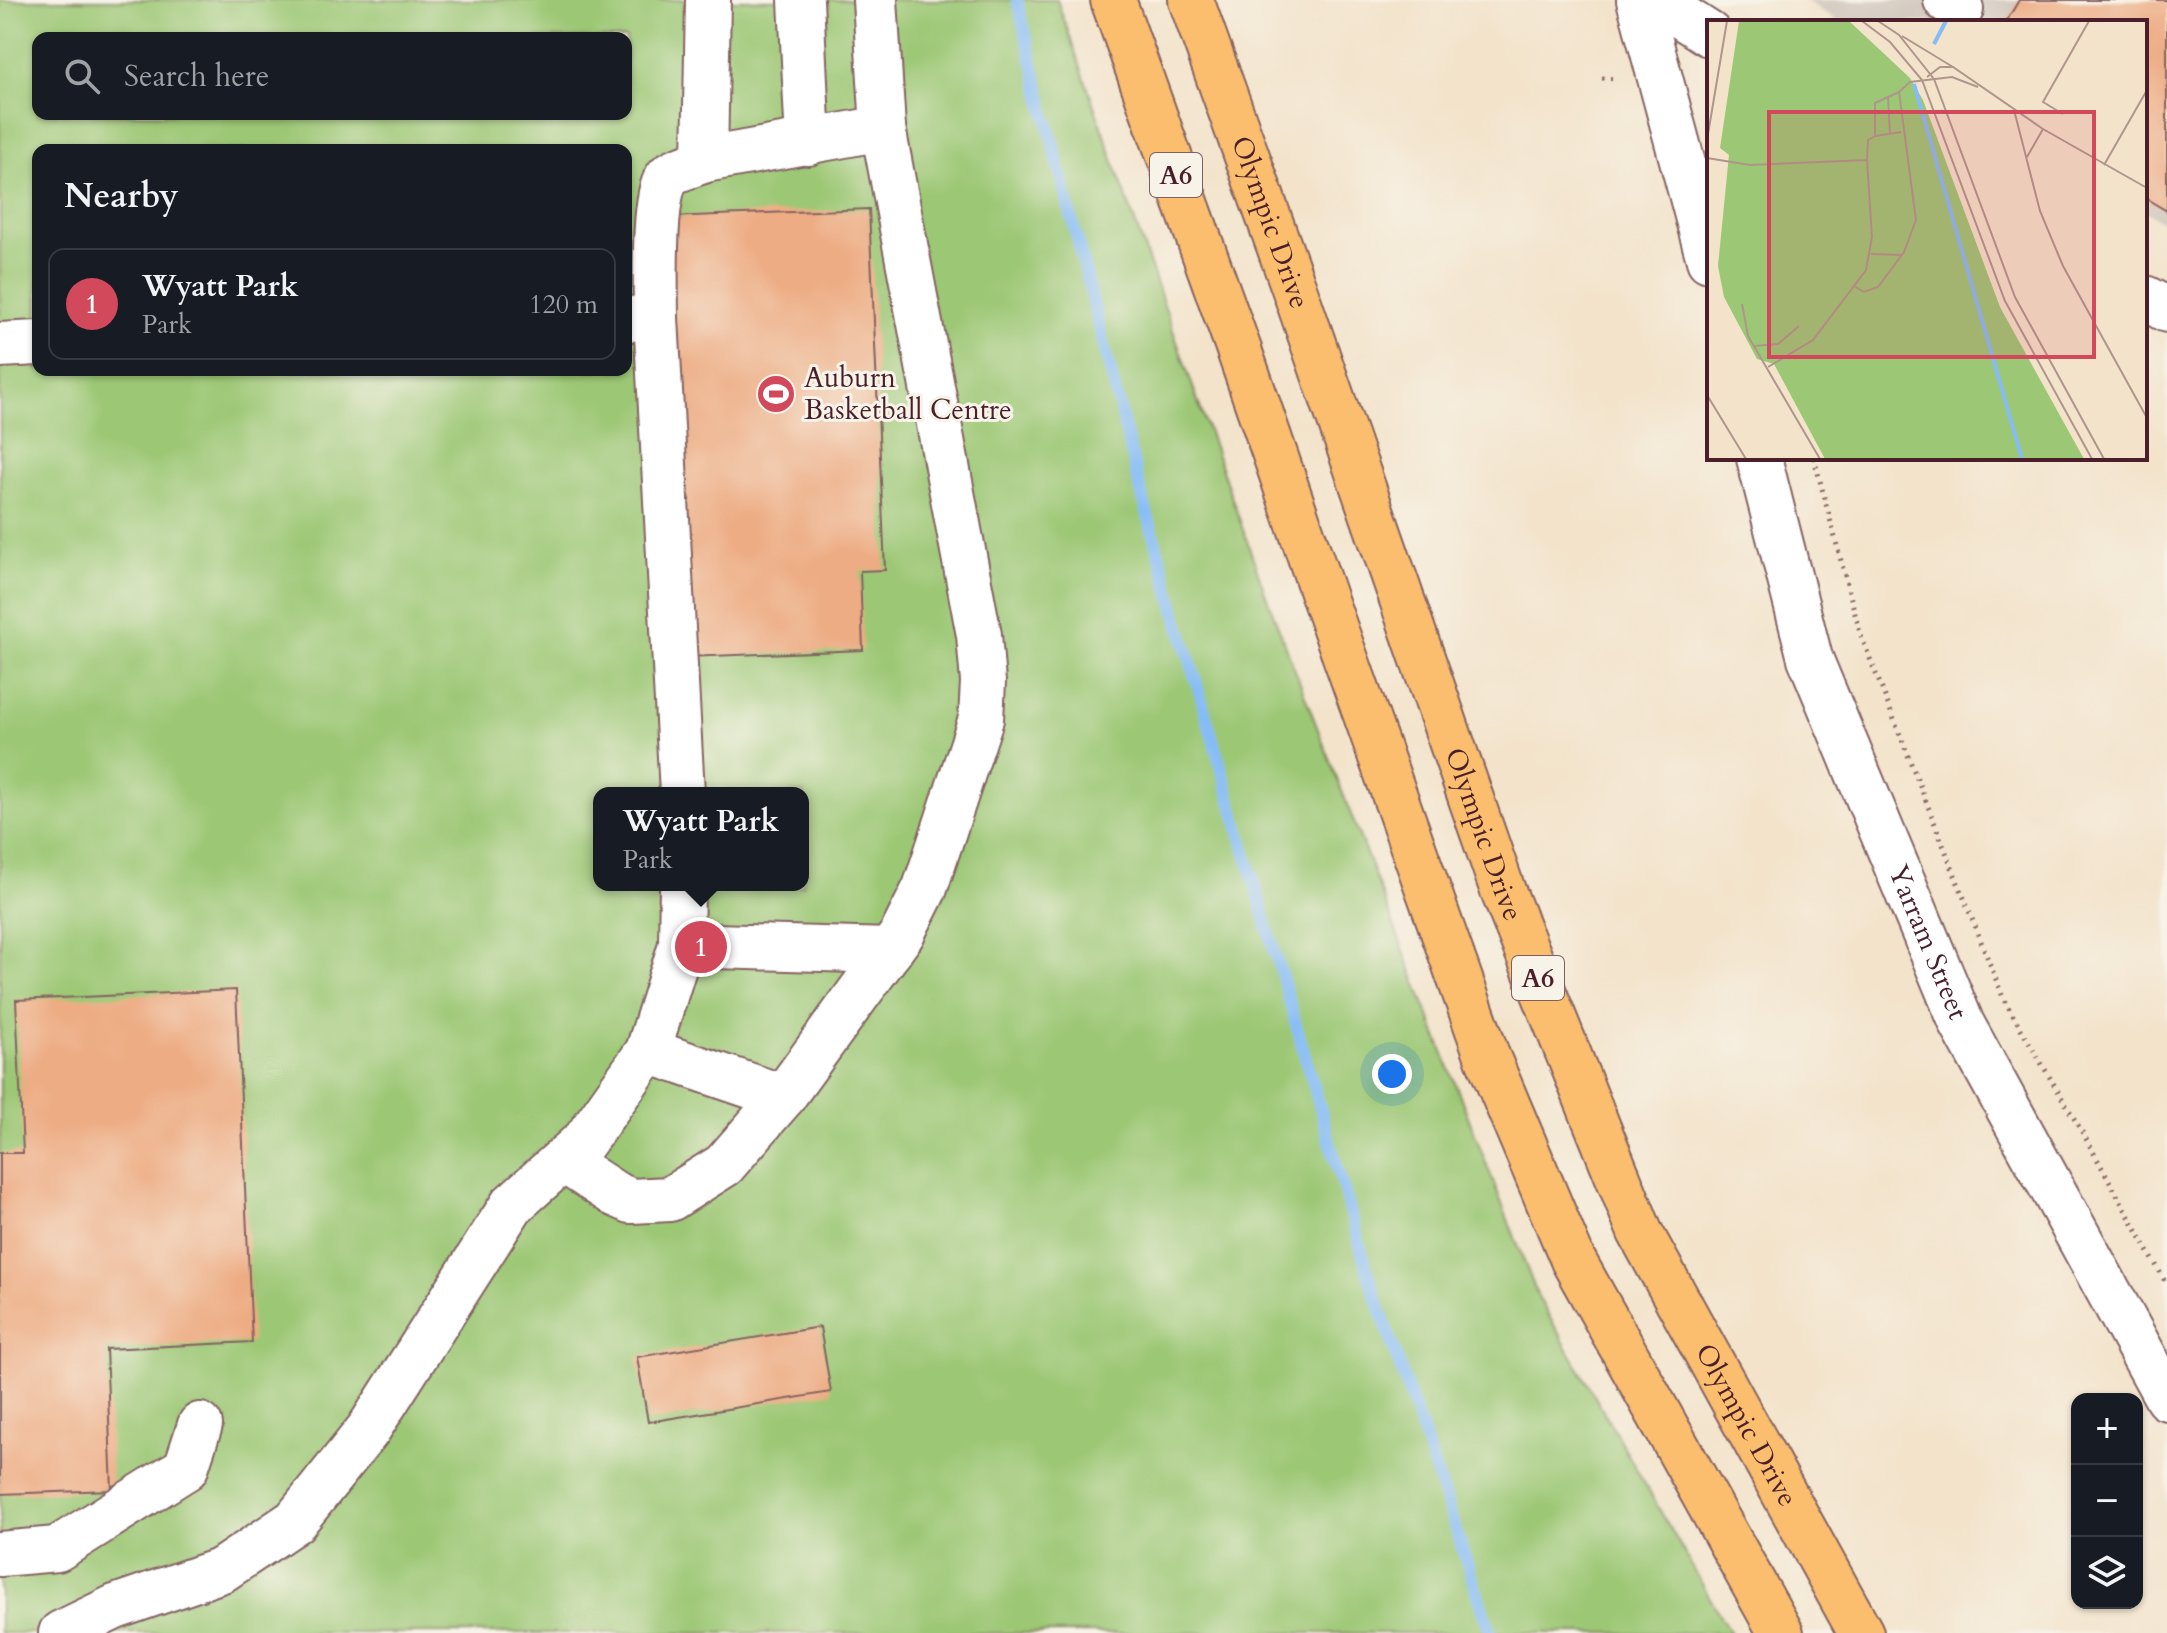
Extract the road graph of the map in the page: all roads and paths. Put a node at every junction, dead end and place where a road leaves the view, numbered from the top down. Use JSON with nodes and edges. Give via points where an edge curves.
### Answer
{"nodes":[{"id":1,"x":708,"y":0,"type":"edge"},
{"id":2,"x":801,"y":0,"type":"edge"},
{"id":3,"x":875,"y":0,"type":"edge"},
{"id":4,"x":1113,"y":0,"type":"edge"},
{"id":5,"x":1191,"y":0,"type":"edge"},
{"id":6,"x":1639,"y":0,"type":"edge"},
{"id":7,"x":1656,"y":0,"type":"edge"},
{"id":8,"x":1707,"y":33,"type":"edge"},
{"id":9,"x":883,"y":128,"type":"junction"},
{"id":10,"x":808,"y":143,"type":"junction"},
{"id":11,"x":705,"y":160,"type":"junction"},
{"id":12,"x":1707,"y":253,"type":"edge"},
{"id":13,"x":2147,"y":299,"type":"edge"},
{"id":14,"x":2167,"y":310,"type":"edge"},
{"id":15,"x":641,"y":318,"type":"edge"},
{"id":16,"x":32,"y":343,"type":"edge"},
{"id":17,"x":0,"y":345,"type":"edge"},
{"id":18,"x":1760,"y":460,"type":"edge"},
{"id":19,"x":1815,"y":460,"type":"edge"},
{"id":20,"x":681,"y":787,"type":"edge"},
{"id":21,"x":682,"y":891,"type":"edge"},
{"id":22,"x":681,"y":945,"type":"junction"},
{"id":23,"x":890,"y":951,"type":"junction"},
{"id":24,"x":648,"y":1051,"type":"junction"},
{"id":25,"x":783,"y":1097,"type":"junction"},
{"id":26,"x":563,"y":1160,"type":"junction"},
{"id":27,"x":2167,"y":1285,"type":"edge"},
{"id":28,"x":2167,"y":1398,"type":"edge"},
{"id":29,"x":200,"y":1425,"type":"dead end"},
{"id":30,"x":0,"y":1554,"type":"edge"},
{"id":31,"x":61,"y":1633,"type":"edge"},
{"id":32,"x":1781,"y":1633,"type":"edge"},
{"id":33,"x":1861,"y":1633,"type":"edge"}],
"edges":[{"from":1,"to":11,"type":"street"},
{"from":2,"to":10,"type":"street"},
{"from":3,"to":9,"type":"street"},
{"from":4,"to":32,"type":"highway","number":"A6","via":[[1488,1058],[1573,1260]]},
{"from":5,"to":33,"type":"highway","name":"Olympic Drive","number":"A6","via":[[1503,891],[1640,1232]]},
{"from":6,"to":12,"type":"street"},
{"from":7,"to":8,"type":"street"},
{"from":9,"to":10,"type":"street"},
{"from":9,"to":23,"type":"street","via":[[979,635],[983,682],[981,719],[925,888]]},
{"from":10,"to":11,"type":"street"},
{"from":11,"to":15,"type":"street","via":[[669,175],[662,186]]},
{"from":13,"to":14,"type":"street"},
{"from":15,"to":20,"type":"street"},
{"from":16,"to":17,"type":"street"},
{"from":18,"to":28,"type":"street","name":"Yarram Street","via":[[1810,658],[1962,1024]]},
{"from":19,"to":27,"type":"path","name":"Yarram Street","via":[[1860,633],[2004,1000]]},
{"from":21,"to":22,"type":"street"},
{"from":22,"to":23,"type":"street"},
{"from":22,"to":24,"type":"street"},
{"from":23,"to":25,"type":"street"},
{"from":24,"to":25,"type":"street"},
{"from":24,"to":26,"type":"street","via":[[585,1140]]},
{"from":25,"to":26,"type":"street","via":[[724,1165],[670,1199],[631,1201]]},
{"from":26,"to":31,"type":"street","via":[[512,1205],[368,1430],[295,1521],[222,1570],[115,1607]]},
{"from":29,"to":30,"type":"street","via":[[186,1468],[57,1549]]}]}
